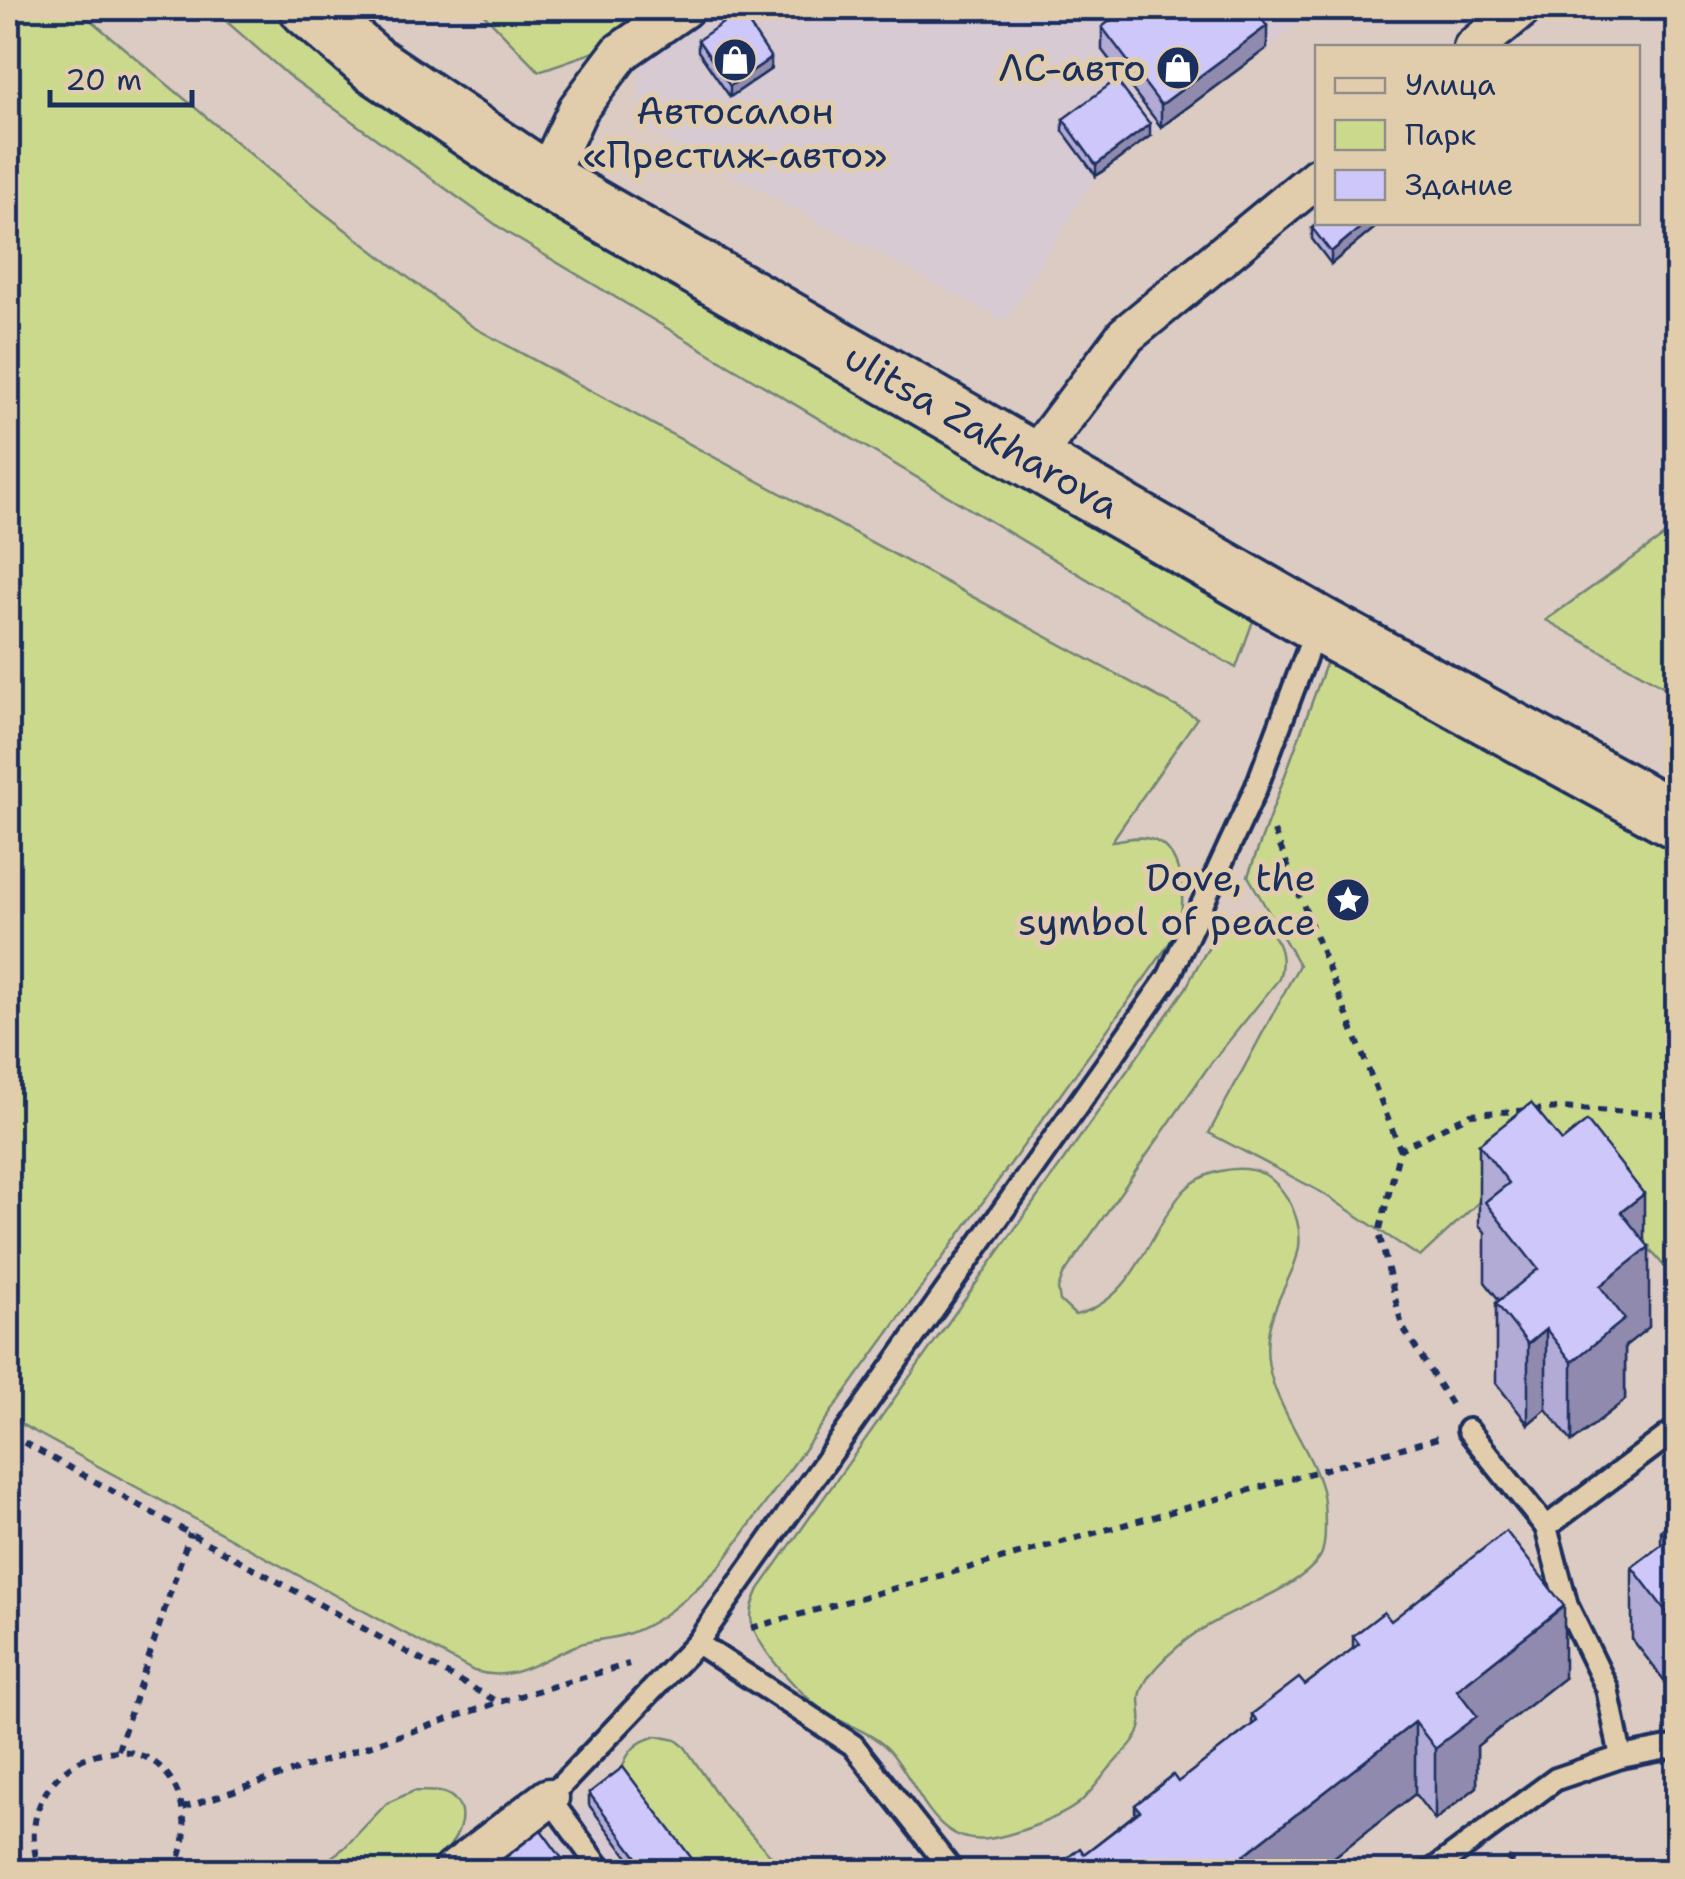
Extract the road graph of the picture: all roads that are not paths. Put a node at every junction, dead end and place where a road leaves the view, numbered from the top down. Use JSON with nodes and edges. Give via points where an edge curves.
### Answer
{"nodes":[{"id":1,"x":308,"y":8,"type":"edge"},
{"id":2,"x":684,"y":8,"type":"edge"},
{"id":3,"x":1522,"y":8,"type":"edge"},
{"id":4,"x":1477,"y":45,"type":"edge"},
{"id":5,"x":1315,"y":178,"type":"edge"},
{"id":6,"x":545,"y":180,"type":"junction"},
{"id":7,"x":1032,"y":460,"type":"junction"},
{"id":8,"x":1318,"y":624,"type":"junction"},
{"id":9,"x":1678,"y":821,"type":"edge"},
{"id":10,"x":1678,"y":1428,"type":"edge"},
{"id":11,"x":1468,"y":1430,"type":"road end"},
{"id":12,"x":1546,"y":1527,"type":"junction"},
{"id":13,"x":697,"y":1643,"type":"junction"},
{"id":14,"x":1678,"y":1746,"type":"edge"},
{"id":15,"x":1620,"y":1757,"type":"junction"},
{"id":16,"x":549,"y":1798,"type":"junction"},
{"id":17,"x":452,"y":1872,"type":"edge"},
{"id":18,"x":603,"y":1872,"type":"edge"},
{"id":19,"x":953,"y":1872,"type":"edge"},
{"id":20,"x":1430,"y":1872,"type":"edge"}],
"edges":[{"from":1,"to":6,"type":"main road","name":"ulitsa Zakharova","via":[[373,64]]},
{"from":2,"to":6,"type":"street","via":[[621,52],[578,108]]},
{"from":3,"to":4,"type":"street"},
{"from":5,"to":7,"type":"street","via":[[1126,335]]},
{"from":6,"to":7,"type":"main road","name":"ulitsa Zakharova"},
{"from":7,"to":8,"type":"main road","name":"ulitsa Zakharova"},
{"from":8,"to":9,"type":"main road","name":"ulitsa Zakharova"},
{"from":8,"to":13,"type":"lane","via":[[1256,788],[1169,976]]},
{"from":10,"to":12,"type":"lane"},
{"from":11,"to":12,"type":"lane"},
{"from":12,"to":15,"type":"lane","via":[[1567,1606],[1607,1688]]},
{"from":13,"to":16,"type":"lane"},
{"from":13,"to":19,"type":"lane","via":[[853,1745]]},
{"from":14,"to":15,"type":"lane"},
{"from":15,"to":20,"type":"lane","via":[[1556,1779]]},
{"from":16,"to":17,"type":"street"},
{"from":16,"to":18,"type":"lane"}]}
